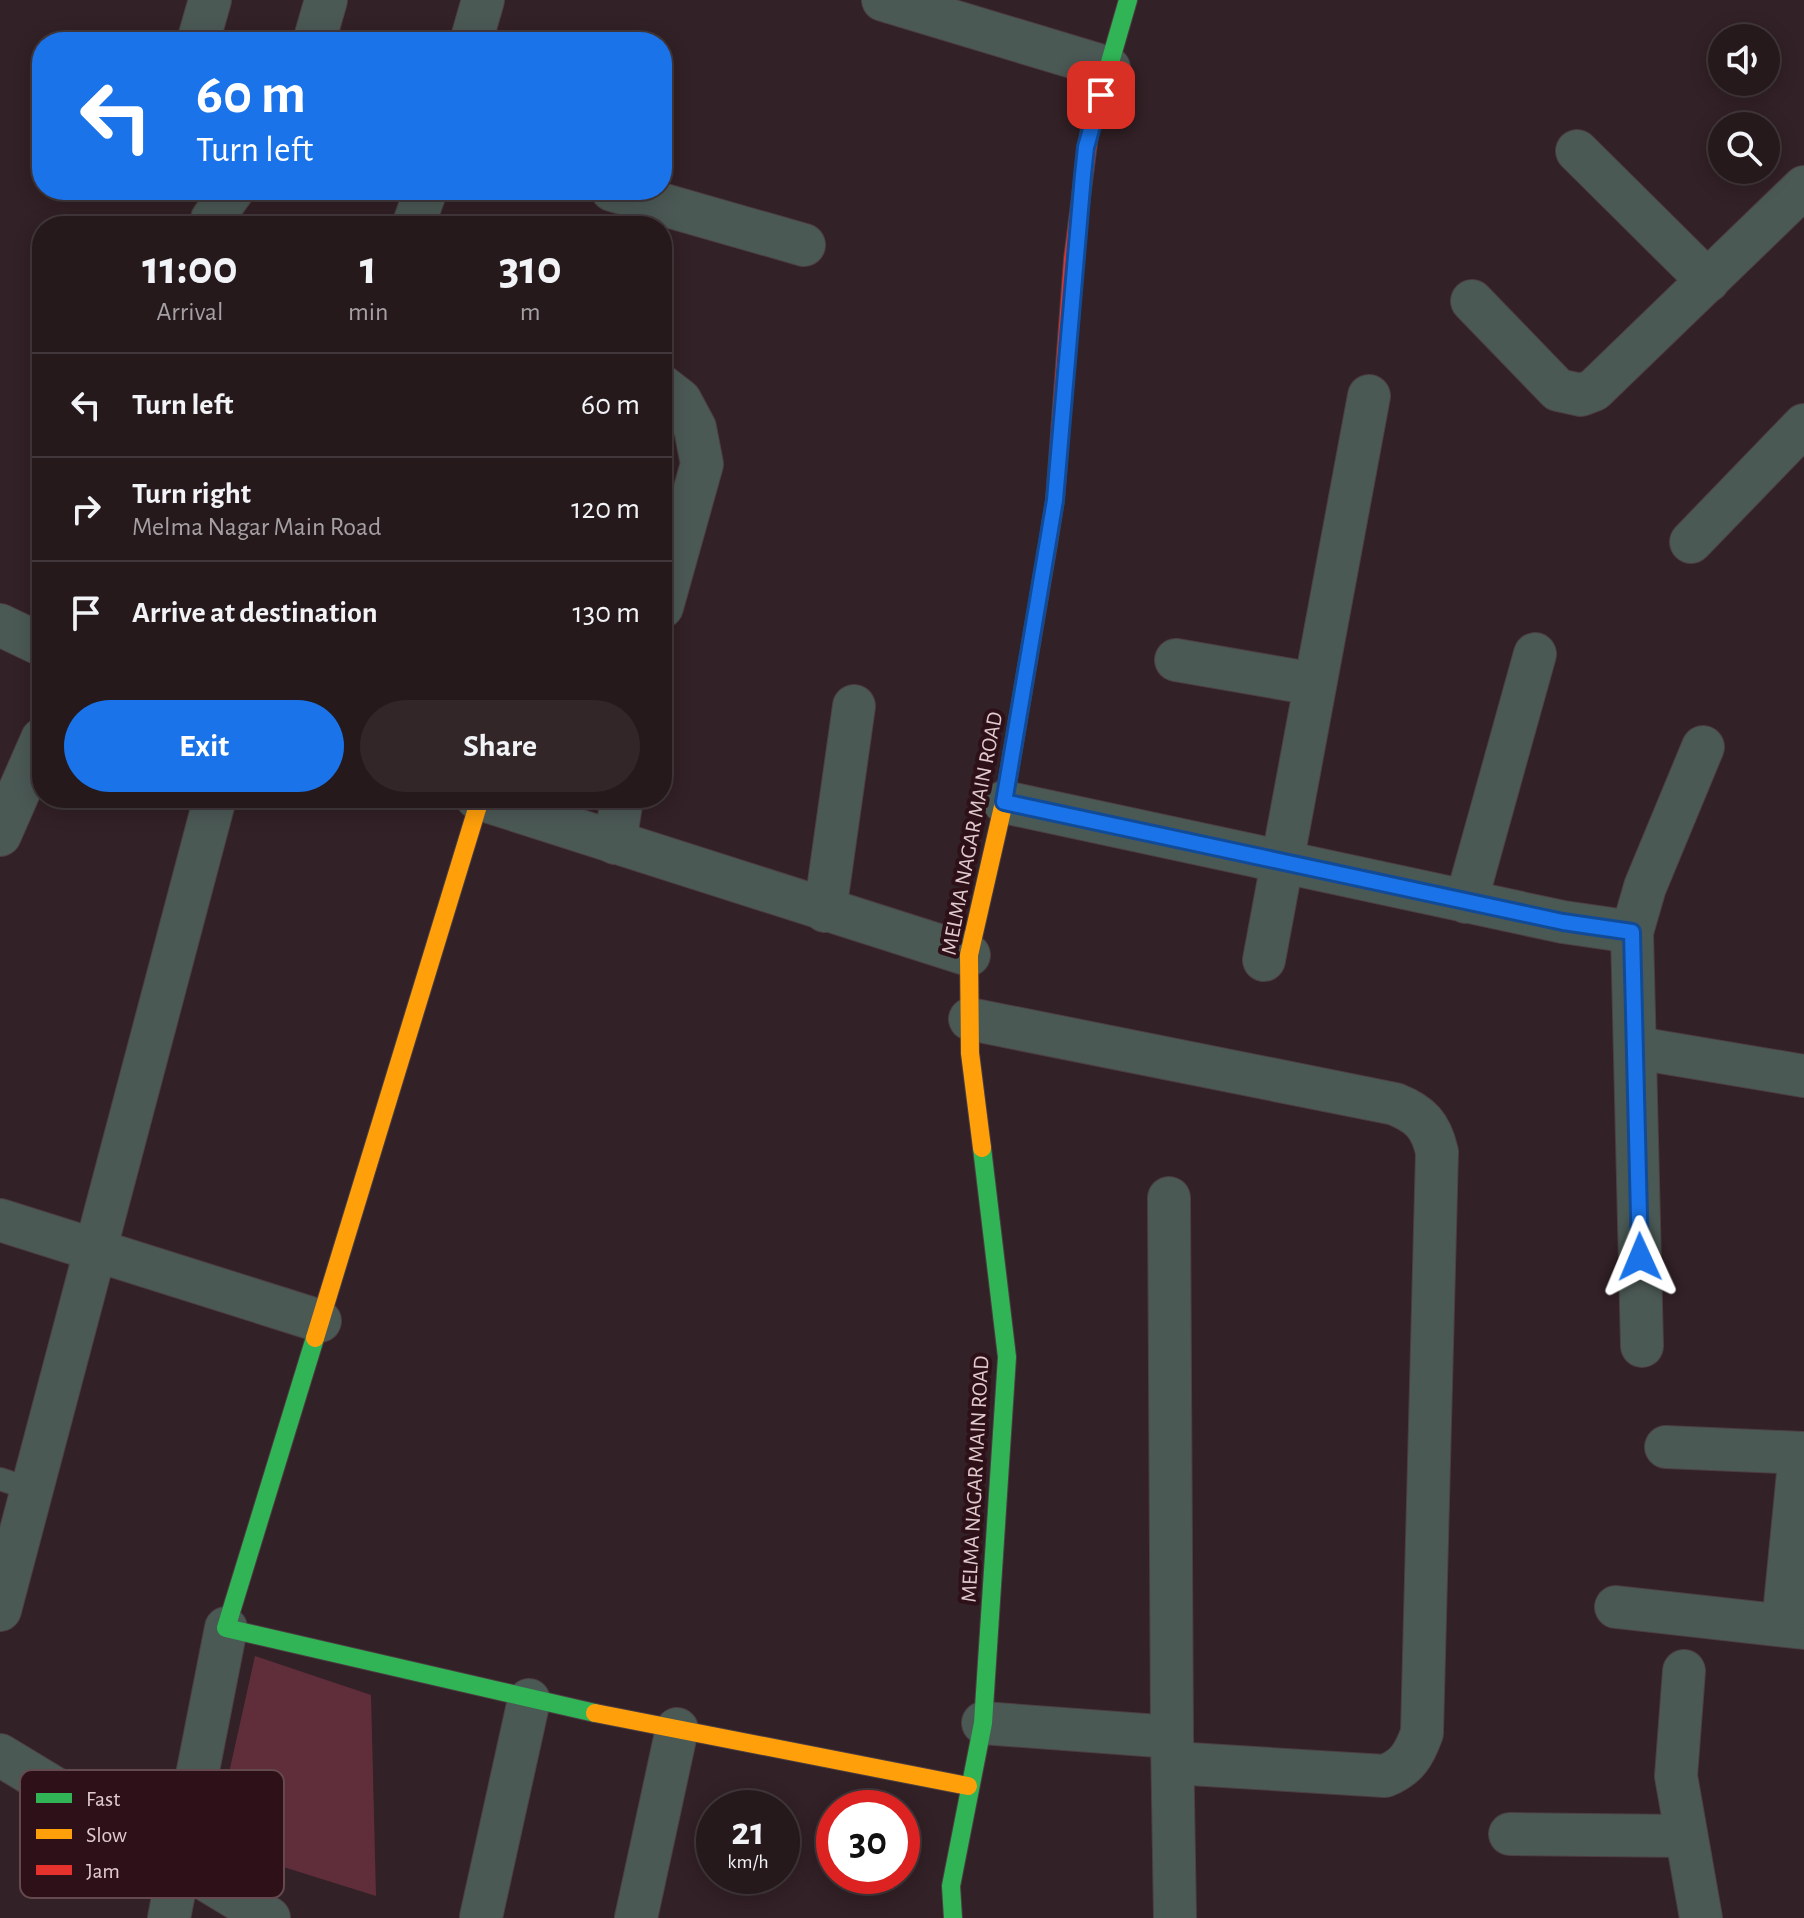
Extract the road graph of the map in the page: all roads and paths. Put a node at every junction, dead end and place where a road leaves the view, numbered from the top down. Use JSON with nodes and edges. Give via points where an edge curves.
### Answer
{"nodes":[{"id":1,"x":210,"y":0,"type":"edge"},
{"id":2,"x":326,"y":0,"type":"edge"},
{"id":3,"x":483,"y":0,"type":"edge"},
{"id":4,"x":883,"y":0,"type":"edge"},
{"id":5,"x":1128,"y":0,"type":"edge"},
{"id":6,"x":201,"y":32,"type":"edge"},
{"id":7,"x":317,"y":32,"type":"edge"},
{"id":8,"x":474,"y":32,"type":"edge"},
{"id":9,"x":1109,"y":68,"type":"junction"},
{"id":10,"x":1577,"y":151,"type":"dead end"},
{"id":11,"x":1804,"y":187,"type":"edge"},
{"id":12,"x":647,"y":200,"type":"edge"},
{"id":13,"x":804,"y":245,"type":"dead end"},
{"id":14,"x":1708,"y":281,"type":"junction"},
{"id":15,"x":1472,"y":301,"type":"dead end"},
{"id":16,"x":672,"y":394,"type":"edge"},
{"id":17,"x":1369,"y":396,"type":"dead end"},
{"id":18,"x":1804,"y":425,"type":"edge"},
{"id":19,"x":1691,"y":542,"type":"dead end"},
{"id":20,"x":672,"y":571,"type":"edge"},
{"id":21,"x":0,"y":625,"type":"edge"},
{"id":22,"x":32,"y":640,"type":"edge"},
{"id":23,"x":1535,"y":654,"type":"dead end"},
{"id":24,"x":1176,"y":660,"type":"dead end"},
{"id":25,"x":1314,"y":684,"type":"junction"},
{"id":26,"x":854,"y":706,"type":"dead end"},
{"id":27,"x":1703,"y":747,"type":"dead end"},
{"id":28,"x":32,"y":762,"type":"edge"},
{"id":29,"x":1004,"y":802,"type":"junction"},
{"id":30,"x":212,"y":808,"type":"edge"},
{"id":31,"x":475,"y":808,"type":"edge"},
{"id":32,"x":508,"y":808,"type":"edge"},
{"id":33,"x":620,"y":808,"type":"edge"},
{"id":34,"x":0,"y":835,"type":"edge"},
{"id":35,"x":615,"y":843,"type":"junction"},
{"id":36,"x":1281,"y":861,"type":"junction"},
{"id":37,"x":1466,"y":902,"type":"junction"},
{"id":38,"x":825,"y":911,"type":"junction"},
{"id":39,"x":1632,"y":932,"type":"junction"},
{"id":40,"x":969,"y":955,"type":"junction"},
{"id":41,"x":1264,"y":960,"type":"dead end"},
{"id":42,"x":970,"y":1019,"type":"junction"},
{"id":43,"x":1637,"y":1048,"type":"junction"},
{"id":44,"x":1804,"y":1076,"type":"edge"},
{"id":45,"x":1169,"y":1198,"type":"dead end"},
{"id":46,"x":0,"y":1220,"type":"edge"},
{"id":47,"x":96,"y":1251,"type":"junction"},
{"id":48,"x":320,"y":1321,"type":"junction"},
{"id":49,"x":1642,"y":1346,"type":"dead end"},
{"id":50,"x":1666,"y":1447,"type":"dead end"},
{"id":51,"x":1802,"y":1453,"type":"edge"},
{"id":52,"x":16,"y":1485,"type":"edge"},
{"id":53,"x":1616,"y":1607,"type":"dead end"},
{"id":54,"x":0,"y":1610,"type":"edge"},
{"id":55,"x":1793,"y":1627,"type":"edge"},
{"id":56,"x":226,"y":1628,"type":"junction"},
{"id":57,"x":1684,"y":1671,"type":"dead end"},
{"id":58,"x":529,"y":1700,"type":"junction"},
{"id":59,"x":983,"y":1723,"type":"junction"},
{"id":60,"x":677,"y":1729,"type":"junction"},
{"id":61,"x":1172,"y":1750,"type":"junction"},
{"id":62,"x":0,"y":1755,"type":"edge"},
{"id":63,"x":25,"y":1770,"type":"edge"},
{"id":64,"x":197,"y":1770,"type":"edge"},
{"id":65,"x":968,"y":1786,"type":"junction"},
{"id":66,"x":1510,"y":1834,"type":"dead end"},
{"id":67,"x":1685,"y":1836,"type":"junction"},
{"id":68,"x":172,"y":1898,"type":"edge"},
{"id":69,"x":237,"y":1898,"type":"edge"},
{"id":70,"x":481,"y":1917,"type":"edge"},
{"id":71,"x":169,"y":1918,"type":"edge"},
{"id":72,"x":269,"y":1918,"type":"edge"},
{"id":73,"x":636,"y":1918,"type":"edge"},
{"id":74,"x":953,"y":1918,"type":"edge"},
{"id":75,"x":1175,"y":1918,"type":"edge"},
{"id":76,"x":1701,"y":1918,"type":"edge"}],
"edges":[{"from":1,"to":6,"type":"street"},
{"from":2,"to":7,"type":"street"},
{"from":3,"to":8,"type":"street"},
{"from":4,"to":9,"type":"street"},
{"from":5,"to":9,"type":"street","name":"MELMA NAGAR MAIN ROAD"},
{"from":9,"to":29,"type":"street","name":"MELMA NAGAR MAIN ROAD","via":[[1086,147],[1055,500]]},
{"from":10,"to":14,"type":"street"},
{"from":11,"to":14,"type":"street"},
{"from":12,"to":13,"type":"street"},
{"from":14,"to":15,"type":"street","via":[[1594,390],[1581,395],[1558,390]]},
{"from":16,"to":20,"type":"street","via":[[695,428],[702,464]]},
{"from":17,"to":25,"type":"street"},
{"from":18,"to":19,"type":"street"},
{"from":21,"to":22,"type":"street"},
{"from":23,"to":37,"type":"street"},
{"from":24,"to":25,"type":"street"},
{"from":25,"to":36,"type":"street"},
{"from":26,"to":38,"type":"street"},
{"from":27,"to":39,"type":"street"},
{"from":28,"to":34,"type":"street"},
{"from":29,"to":36,"type":"street"},
{"from":29,"to":40,"type":"street","name":"MELMA NAGAR MAIN ROAD"},
{"from":30,"to":47,"type":"street"},
{"from":31,"to":48,"type":"street"},
{"from":32,"to":35,"type":"street"},
{"from":33,"to":35,"type":"street"},
{"from":35,"to":38,"type":"street"},
{"from":36,"to":37,"type":"street"},
{"from":36,"to":41,"type":"street"},
{"from":37,"to":39,"type":"street"},
{"from":38,"to":40,"type":"street"},
{"from":39,"to":43,"type":"street"},
{"from":40,"to":42,"type":"street","name":"MELMA NAGAR MAIN ROAD"},
{"from":42,"to":59,"type":"street","name":"MELMA NAGAR MAIN ROAD","via":[[1007,1357]]},
{"from":42,"to":61,"type":"street","via":[[1395,1104],[1419,1114],[1433,1134],[1437,1152],[1422,1733],[1414,1754],[1401,1769],[1385,1776]]},
{"from":43,"to":44,"type":"street"},
{"from":43,"to":49,"type":"street"},
{"from":45,"to":61,"type":"street"},
{"from":46,"to":47,"type":"street"},
{"from":47,"to":48,"type":"street"},
{"from":47,"to":52,"type":"street"},
{"from":48,"to":56,"type":"street"},
{"from":50,"to":51,"type":"street"},
{"from":51,"to":55,"type":"street"},
{"from":52,"to":54,"type":"street"},
{"from":53,"to":55,"type":"street"},
{"from":56,"to":58,"type":"street"},
{"from":56,"to":64,"type":"street"},
{"from":57,"to":67,"type":"street","via":[[1676,1776]]},
{"from":58,"to":60,"type":"street"},
{"from":58,"to":70,"type":"street"},
{"from":59,"to":61,"type":"street"},
{"from":59,"to":65,"type":"street","name":"MELMA NAGAR MAIN ROAD"},
{"from":60,"to":65,"type":"street"},
{"from":60,"to":73,"type":"street"},
{"from":61,"to":75,"type":"street"},
{"from":62,"to":63,"type":"street"},
{"from":65,"to":74,"type":"street","name":"MELMA NAGAR MAIN ROAD","via":[[951,1886]]},
{"from":66,"to":67,"type":"street"},
{"from":67,"to":76,"type":"street"},
{"from":68,"to":71,"type":"street"},
{"from":69,"to":72,"type":"street"}]}
